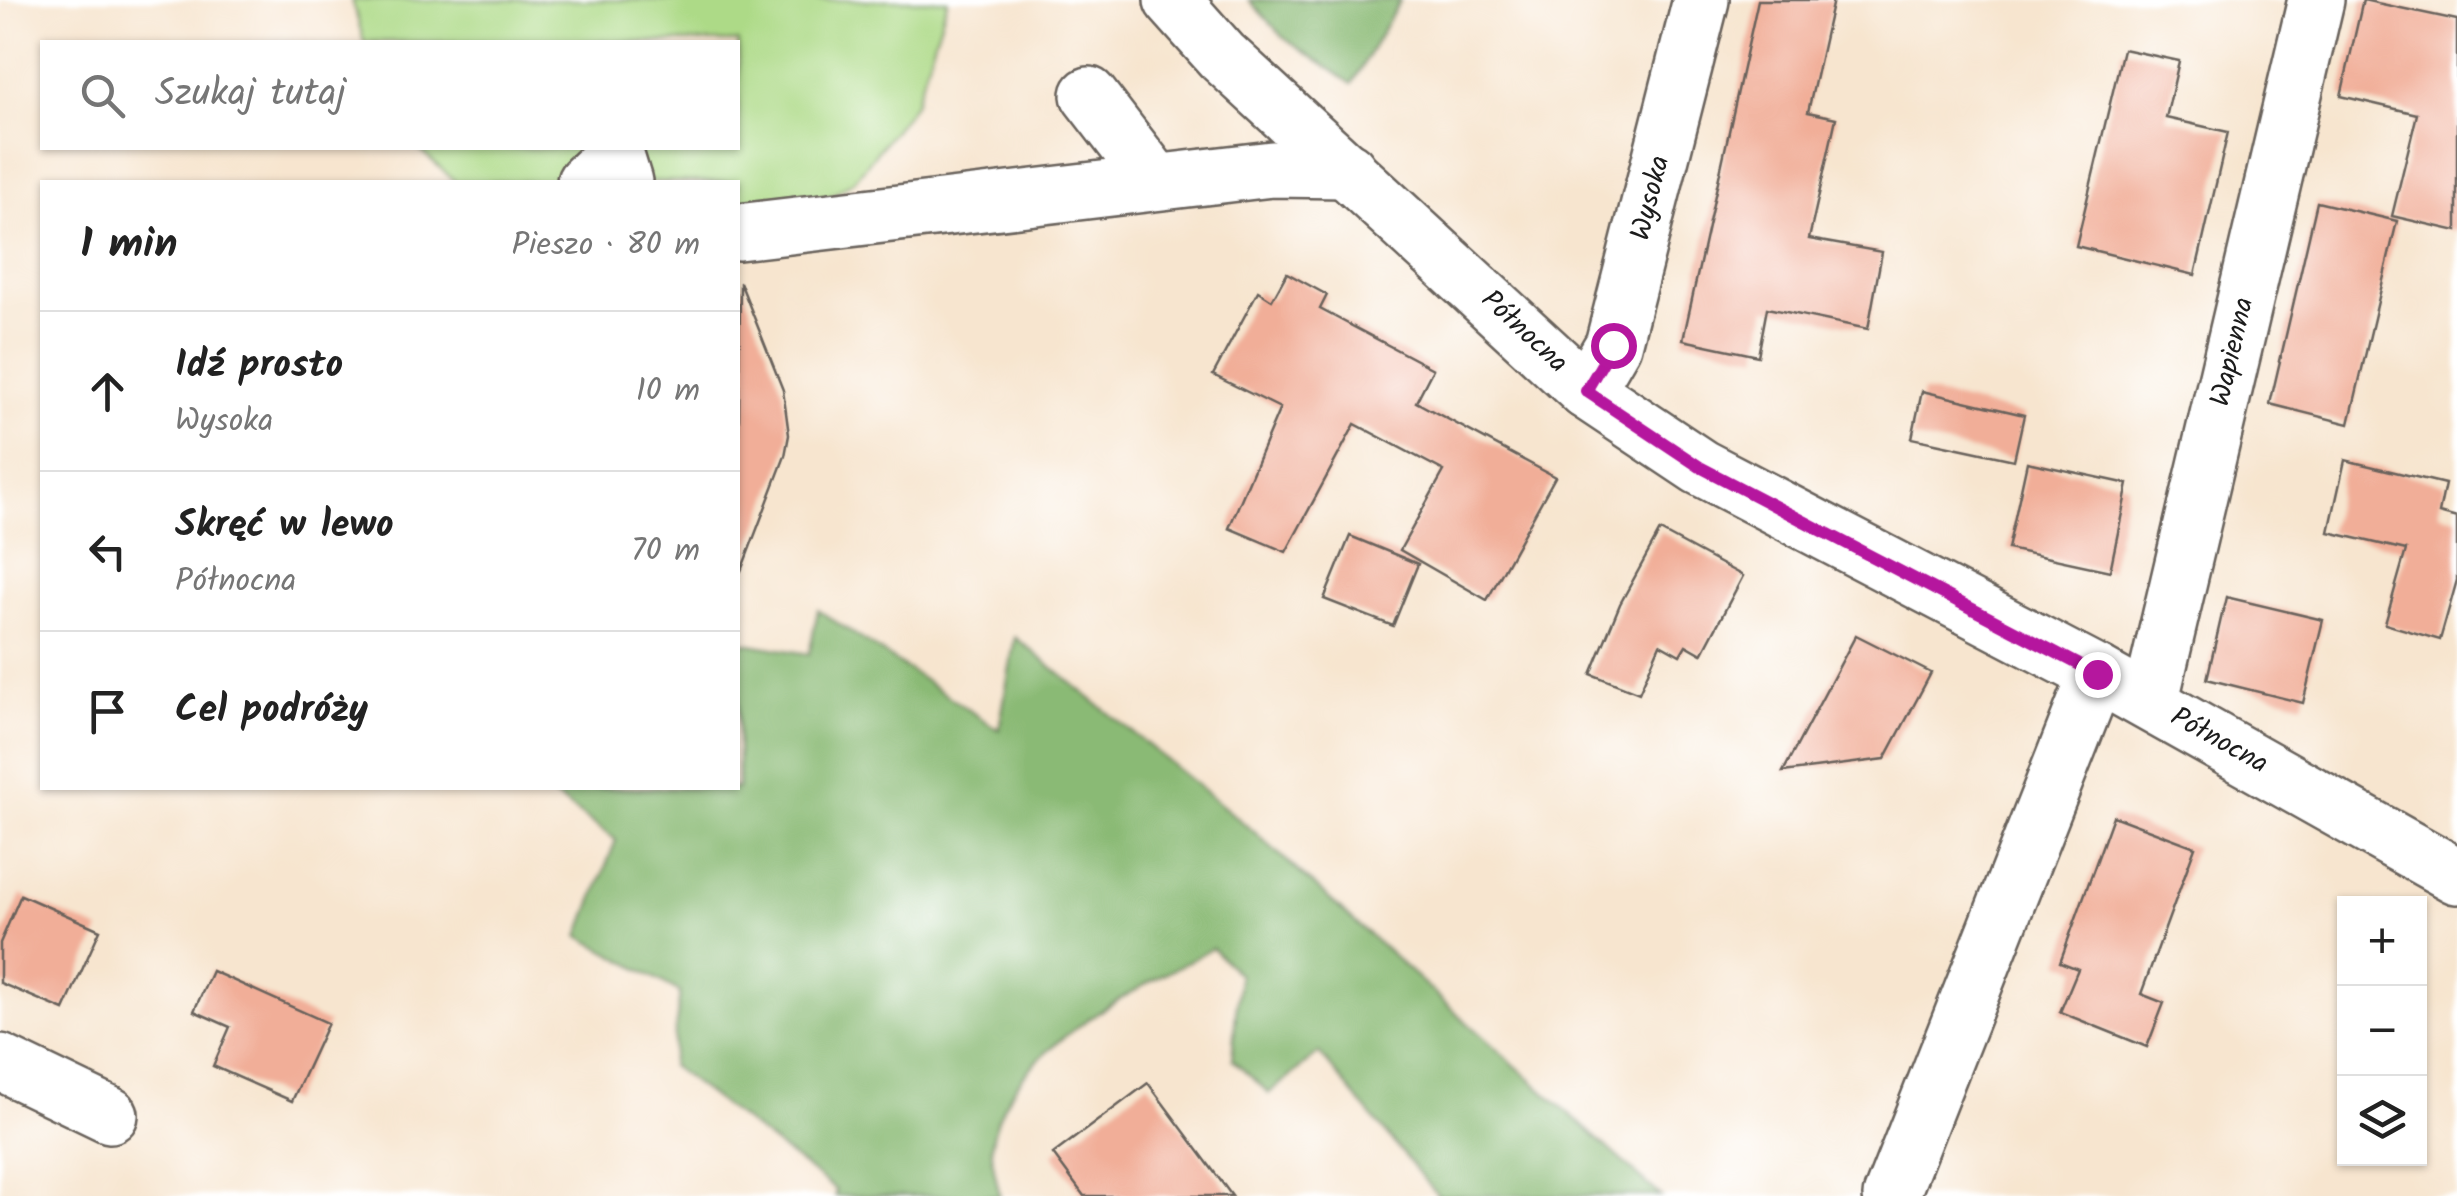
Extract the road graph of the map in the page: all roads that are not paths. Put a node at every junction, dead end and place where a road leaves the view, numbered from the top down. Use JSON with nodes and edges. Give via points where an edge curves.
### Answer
{"nodes":[{"id":1,"x":1172,"y":0,"type":"edge"},
{"id":2,"x":1701,"y":0,"type":"edge"},
{"id":3,"x":2316,"y":0,"type":"edge"},
{"id":4,"x":1089,"y":94,"type":"dead end"},
{"id":5,"x":1348,"y":170,"type":"junction"},
{"id":6,"x":588,"y":180,"type":"edge"},
{"id":7,"x":623,"y":180,"type":"edge"},
{"id":8,"x":1156,"y":182,"type":"junction"},
{"id":9,"x":740,"y":232,"type":"edge"},
{"id":10,"x":1586,"y":391,"type":"junction"},
{"id":11,"x":2097,"y":674,"type":"junction"},
{"id":12,"x":2150,"y":703,"type":"junction"},
{"id":13,"x":2457,"y":876,"type":"edge"},
{"id":14,"x":0,"y":1062,"type":"edge"},
{"id":15,"x":110,"y":1115,"type":"dead end"},
{"id":16,"x":1891,"y":1196,"type":"edge"}],
"edges":[{"from":1,"to":5,"type":"street","name":"Północna","via":[[1222,56]]},
{"from":2,"to":10,"type":"street","name":"Wysoka","via":[[1613,345]]},
{"from":3,"to":12,"type":"street","name":"Wapienna"},
{"from":4,"to":8,"type":"street"},
{"from":5,"to":8,"type":"street","via":[[1272,169]]},
{"from":5,"to":10,"type":"street","name":"Północna"},
{"from":6,"to":7,"type":"street","via":[[615,153]]},
{"from":8,"to":9,"type":"street"},
{"from":10,"to":11,"type":"street","name":"Północna","via":[[1700,467]]},
{"from":11,"to":12,"type":"street","name":"Północna"},
{"from":11,"to":16,"type":"street"},
{"from":12,"to":13,"type":"street","name":"Północna"},
{"from":14,"to":15,"type":"street"}]}
